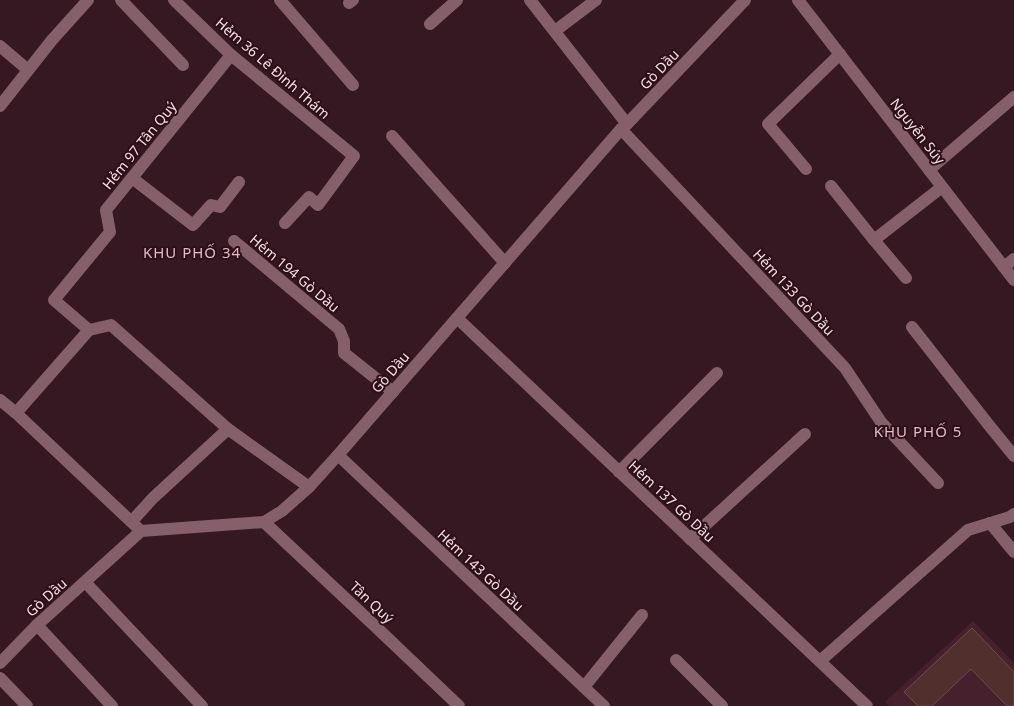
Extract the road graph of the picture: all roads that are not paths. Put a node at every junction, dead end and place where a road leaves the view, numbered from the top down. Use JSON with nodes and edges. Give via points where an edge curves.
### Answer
{"nodes":[{"id":1,"x":88,"y":0,"type":"edge"},
{"id":2,"x":121,"y":0,"type":"edge"},
{"id":3,"x":174,"y":0,"type":"edge"},
{"id":4,"x":280,"y":0,"type":"edge"},
{"id":5,"x":457,"y":0,"type":"edge"},
{"id":6,"x":530,"y":0,"type":"edge"},
{"id":7,"x":596,"y":0,"type":"edge"},
{"id":8,"x":744,"y":0,"type":"edge"},
{"id":9,"x":798,"y":0,"type":"edge"},
{"id":10,"x":430,"y":24,"type":"dead end"},
{"id":11,"x":555,"y":32,"type":"junction"},
{"id":12,"x":0,"y":46,"type":"edge"},
{"id":13,"x":840,"y":54,"type":"junction"},
{"id":14,"x":231,"y":55,"type":"junction"},
{"id":15,"x":183,"y":65,"type":"dead end"},
{"id":16,"x":28,"y":70,"type":"junction"},
{"id":17,"x":353,"y":85,"type":"dead end"},
{"id":18,"x":1014,"y":96,"type":"edge"},
{"id":19,"x":0,"y":106,"type":"edge"},
{"id":20,"x":624,"y":126,"type":"junction"},
{"id":21,"x":392,"y":136,"type":"dead end"},
{"id":22,"x":806,"y":169,"type":"dead end"},
{"id":23,"x":929,"y":170,"type":"junction"},
{"id":24,"x":132,"y":178,"type":"junction"},
{"id":25,"x":239,"y":182,"type":"dead end"},
{"id":26,"x":831,"y":186,"type":"dead end"},
{"id":27,"x":942,"y":187,"type":"junction"},
{"id":28,"x":285,"y":223,"type":"dead end"},
{"id":29,"x":874,"y":240,"type":"junction"},
{"id":30,"x":234,"y":241,"type":"dead end"},
{"id":31,"x":1014,"y":259,"type":"edge"},
{"id":32,"x":505,"y":263,"type":"junction"},
{"id":33,"x":1004,"y":267,"type":"junction"},
{"id":34,"x":906,"y":278,"type":"dead end"},
{"id":35,"x":1014,"y":280,"type":"edge"},
{"id":36,"x":457,"y":318,"type":"junction"},
{"id":37,"x":912,"y":327,"type":"dead end"},
{"id":38,"x":89,"y":330,"type":"junction"},
{"id":39,"x":717,"y":373,"type":"dead end"},
{"id":40,"x":393,"y":392,"type":"junction"},
{"id":41,"x":0,"y":400,"type":"edge"},
{"id":42,"x":16,"y":413,"type":"junction"},
{"id":43,"x":228,"y":429,"type":"junction"},
{"id":44,"x":805,"y":434,"type":"dead end"},
{"id":45,"x":338,"y":456,"type":"junction"},
{"id":46,"x":1014,"y":456,"type":"edge"},
{"id":47,"x":619,"y":472,"type":"junction"},
{"id":48,"x":938,"y":483,"type":"dead end"},
{"id":49,"x":309,"y":488,"type":"junction"},
{"id":50,"x":1014,"y":514,"type":"edge"},
{"id":51,"x":132,"y":521,"type":"junction"},
{"id":52,"x":264,"y":522,"type":"junction"},
{"id":53,"x":990,"y":523,"type":"junction"},
{"id":54,"x":142,"y":530,"type":"junction"},
{"id":55,"x":690,"y":539,"type":"junction"},
{"id":56,"x":1014,"y":552,"type":"edge"},
{"id":57,"x":85,"y":582,"type":"junction"},
{"id":58,"x":642,"y":615,"type":"dead end"},
{"id":59,"x":37,"y":625,"type":"junction"},
{"id":60,"x":676,"y":660,"type":"dead end"},
{"id":61,"x":820,"y":661,"type":"junction"},
{"id":62,"x":0,"y":663,"type":"edge"},
{"id":63,"x":0,"y":678,"type":"edge"},
{"id":64,"x":584,"y":687,"type":"junction"},
{"id":65,"x":26,"y":706,"type":"edge"},
{"id":66,"x":112,"y":706,"type":"edge"},
{"id":67,"x":202,"y":706,"type":"edge"},
{"id":68,"x":459,"y":706,"type":"edge"},
{"id":69,"x":604,"y":706,"type":"edge"},
{"id":70,"x":722,"y":706,"type":"edge"},
{"id":71,"x":867,"y":706,"type":"edge"}],
"edges":[{"from":1,"to":16,"type":"street"},
{"from":2,"to":15,"type":"street"},
{"from":3,"to":14,"type":"street","name":"Hẻm 36 Lê Đình Thám"},
{"from":4,"to":17,"type":"street"},
{"from":5,"to":10,"type":"street"},
{"from":6,"to":11,"type":"street","name":"Hẻm 133 Gò Dầu"},
{"from":7,"to":11,"type":"street"},
{"from":8,"to":20,"type":"street","name":"Gò Dầu"},
{"from":9,"to":13,"type":"street","name":"Nguyễn Súy"},
{"from":11,"to":20,"type":"street","name":"Hẻm 133 Gò Dầu"},
{"from":12,"to":16,"type":"street"},
{"from":13,"to":22,"type":"street","via":[[768,124]]},
{"from":13,"to":23,"type":"street","name":"Nguyễn Súy"},
{"from":14,"to":24,"type":"street","name":"Hẻm 97 Tân Quý"},
{"from":14,"to":28,"type":"street","name":"Hẻm 36 Lê Đình Thám","via":[[354,156],[318,205],[309,197]]},
{"from":16,"to":19,"type":"street"},
{"from":18,"to":23,"type":"street"},
{"from":20,"to":32,"type":"street","name":"Gò Dầu"},
{"from":20,"to":48,"type":"street","name":"Hẻm 133 Gò Dầu","via":[[845,368],[881,422]]},
{"from":21,"to":32,"type":"street"},
{"from":23,"to":27,"type":"street","name":"Nguyễn Súy"},
{"from":24,"to":25,"type":"street","via":[[192,225],[211,206],[220,207]]},
{"from":24,"to":38,"type":"street","name":"Hẻm 97 Tân Quý","via":[[106,210],[110,232],[54,300]]},
{"from":26,"to":29,"type":"street"},
{"from":27,"to":29,"type":"street"},
{"from":27,"to":33,"type":"street","name":"Nguyễn Súy"},
{"from":29,"to":34,"type":"street"},
{"from":30,"to":40,"type":"street","name":"Hẻm 194 Gò Dầu","via":[[339,330],[344,341],[344,353]]},
{"from":31,"to":33,"type":"street"},
{"from":32,"to":36,"type":"street","name":"Gò Dầu"},
{"from":33,"to":35,"type":"street","name":"Nguyễn Súy"},
{"from":36,"to":40,"type":"street","name":"Gò Dầu"},
{"from":36,"to":47,"type":"street","name":"Hẻm 137 Gò Dầu"},
{"from":37,"to":46,"type":"street"},
{"from":38,"to":42,"type":"street"},
{"from":38,"to":43,"type":"street","via":[[111,325]]},
{"from":39,"to":47,"type":"street"},
{"from":40,"to":45,"type":"street","name":"Gò Dầu"},
{"from":41,"to":42,"type":"street"},
{"from":42,"to":51,"type":"street"},
{"from":43,"to":49,"type":"street"},
{"from":43,"to":51,"type":"street"},
{"from":44,"to":55,"type":"street"},
{"from":45,"to":49,"type":"street","name":"Gò Dầu"},
{"from":45,"to":64,"type":"street","name":"Hẻm 143 Gò Dầu"},
{"from":47,"to":55,"type":"street","name":"Hẻm 137 Gò Dầu"},
{"from":49,"to":52,"type":"street","name":"Gò Dầu"},
{"from":50,"to":53,"type":"street"},
{"from":51,"to":54,"type":"street"},
{"from":52,"to":54,"type":"street"},
{"from":52,"to":68,"type":"street","name":"Tân Quý"},
{"from":53,"to":56,"type":"street"},
{"from":53,"to":61,"type":"street","via":[[968,530]]},
{"from":54,"to":57,"type":"street","name":"Gò Dầu"},
{"from":55,"to":61,"type":"street","name":"Hẻm 137 Gò Dầu"},
{"from":57,"to":59,"type":"street","name":"Gò Dầu"},
{"from":57,"to":67,"type":"street"},
{"from":58,"to":64,"type":"street"},
{"from":59,"to":62,"type":"street","name":"Gò Dầu"},
{"from":59,"to":66,"type":"street"},
{"from":60,"to":70,"type":"street"},
{"from":61,"to":71,"type":"street","name":"Hẻm 137 Gò Dầu"},
{"from":63,"to":65,"type":"street"},
{"from":64,"to":69,"type":"street","name":"Hẻm 143 Gò Dầu"}]}
